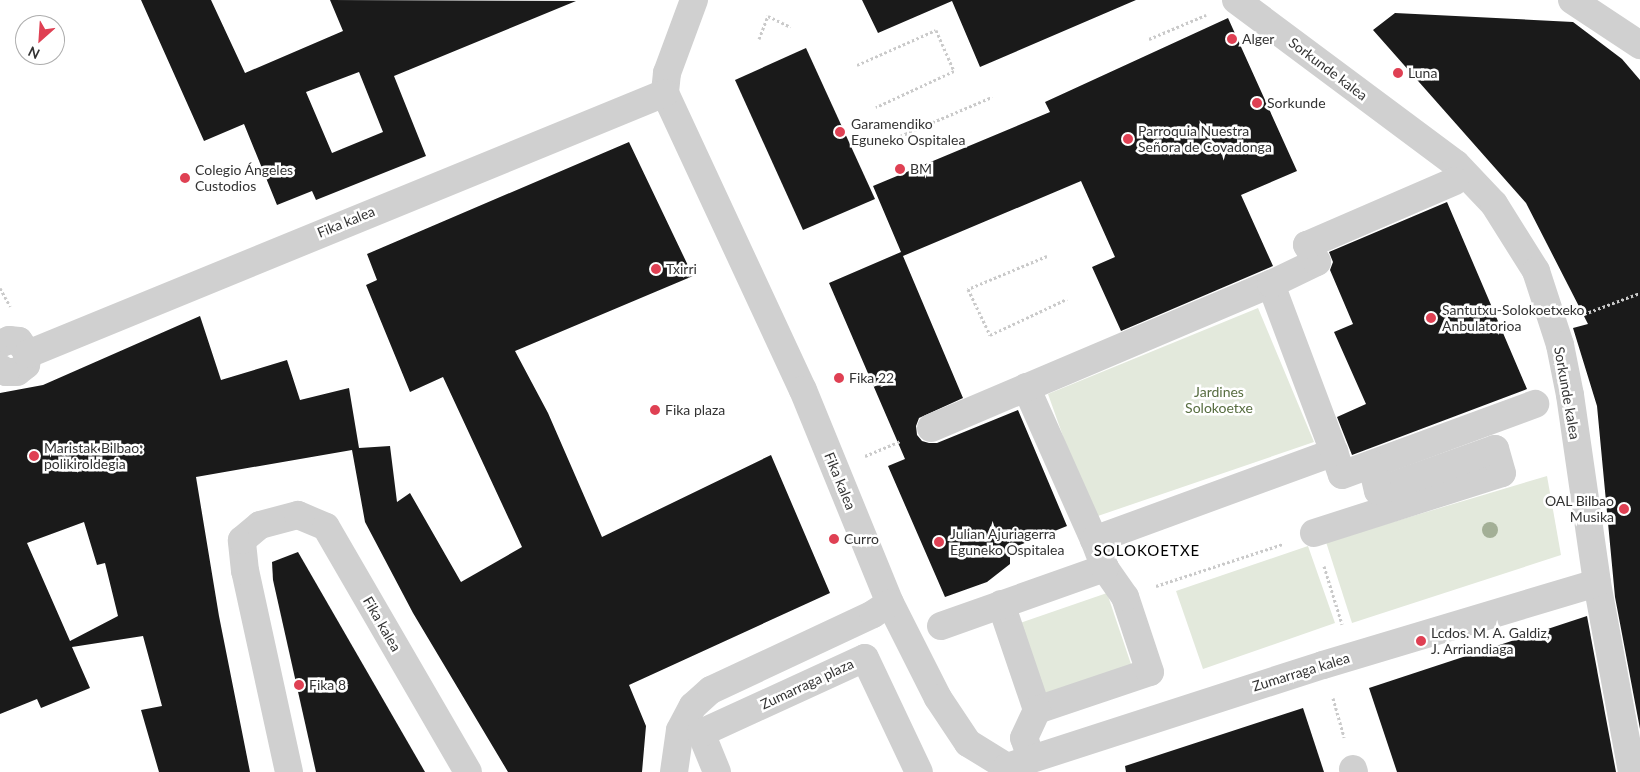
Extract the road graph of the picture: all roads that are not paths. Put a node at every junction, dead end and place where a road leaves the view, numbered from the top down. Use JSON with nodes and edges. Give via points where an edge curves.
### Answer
{"nodes":[{"id":1,"x":694,"y":0,"type":"edge"},
{"id":2,"x":1572,"y":0,"type":"edge"},
{"id":3,"x":1225,"y":6,"type":"edge"},
{"id":4,"x":1640,"y":45,"type":"edge"},
{"id":5,"x":665,"y":93,"type":"junction"},
{"id":6,"x":1454,"y":181,"type":"dead end"},
{"id":7,"x":1271,"y":284,"type":"junction"},
{"id":8,"x":0,"y":344,"type":"edge"},
{"id":9,"x":28,"y":354,"type":"junction"},
{"id":10,"x":0,"y":368,"type":"edge"},
{"id":11,"x":1026,"y":387,"type":"junction"},
{"id":12,"x":1535,"y":404,"type":"dead end"},
{"id":13,"x":931,"y":428,"type":"dead end"},
{"id":14,"x":1334,"y":452,"type":"junction"},
{"id":15,"x":1372,"y":465,"type":"junction"},
{"id":16,"x":1314,"y":533,"type":"road end"},
{"id":17,"x":1094,"y":540,"type":"junction"},
{"id":18,"x":1105,"y":568,"type":"junction"},
{"id":19,"x":1597,"y":583,"type":"junction"},
{"id":20,"x":890,"y":604,"type":"junction"},
{"id":21,"x":1001,"y":604,"type":"junction"},
{"id":22,"x":941,"y":626,"type":"dead end"},
{"id":23,"x":1037,"y":710,"type":"junction"},
{"id":24,"x":1016,"y":766,"type":"edge"},
{"id":25,"x":289,"y":772,"type":"edge"},
{"id":26,"x":468,"y":772,"type":"edge"},
{"id":27,"x":674,"y":772,"type":"edge"},
{"id":28,"x":717,"y":772,"type":"edge"},
{"id":29,"x":919,"y":772,"type":"edge"},
{"id":30,"x":1632,"y":772,"type":"edge"}],
"edges":[{"from":1,"to":5,"type":"street","via":[[667,73]]},
{"from":2,"to":4,"type":"street"},
{"from":3,"to":19,"type":"street","name":"Sorkunde kalea","via":[[1456,164],[1494,204],[1536,270],[1560,345]]},
{"from":5,"to":9,"type":"street","name":"Fika kalea"},
{"from":5,"to":20,"type":"street","name":"Fika kalea","via":[[802,390]]},
{"from":6,"to":7,"type":"street","via":[[1307,245],[1316,262]]},
{"from":7,"to":11,"type":"street"},
{"from":7,"to":14,"type":"street"},
{"from":8,"to":9,"type":"street","via":[[9,340],[19,341]]},
{"from":9,"to":10,"type":"street","via":[[26,365],[17,372],[6,372]]},
{"from":11,"to":13,"type":"street"},
{"from":11,"to":17,"type":"street"},
{"from":12,"to":15,"type":"street"},
{"from":14,"to":15,"type":"street","via":[[1342,475]]},
{"from":14,"to":17,"type":"street"},
{"from":15,"to":16,"type":"street","via":[[1378,491],[1495,449],[1502,473]]},
{"from":17,"to":18,"type":"street"},
{"from":18,"to":21,"type":"street"},
{"from":18,"to":23,"type":"street","via":[[1125,597],[1150,672]]},
{"from":19,"to":24,"type":"street","name":"Zumarraga kalea","via":[[1323,665]]},
{"from":19,"to":30,"type":"street","name":"Sorkunde kalea"},
{"from":20,"to":24,"type":"street","name":"Fika kalea","via":[[938,698],[968,743]]},
{"from":20,"to":27,"type":"street","via":[[711,690],[693,706],[680,730]]},
{"from":21,"to":22,"type":"street"},
{"from":21,"to":23,"type":"street"},
{"from":23,"to":24,"type":"street"},
{"from":25,"to":26,"type":"street","name":"Fika kalea","via":[[245,571],[242,540],[260,525],[298,515],[326,527]]},
{"from":28,"to":29,"type":"street","name":"Zumarraga plaza","via":[[701,733],[865,658]]}]}
